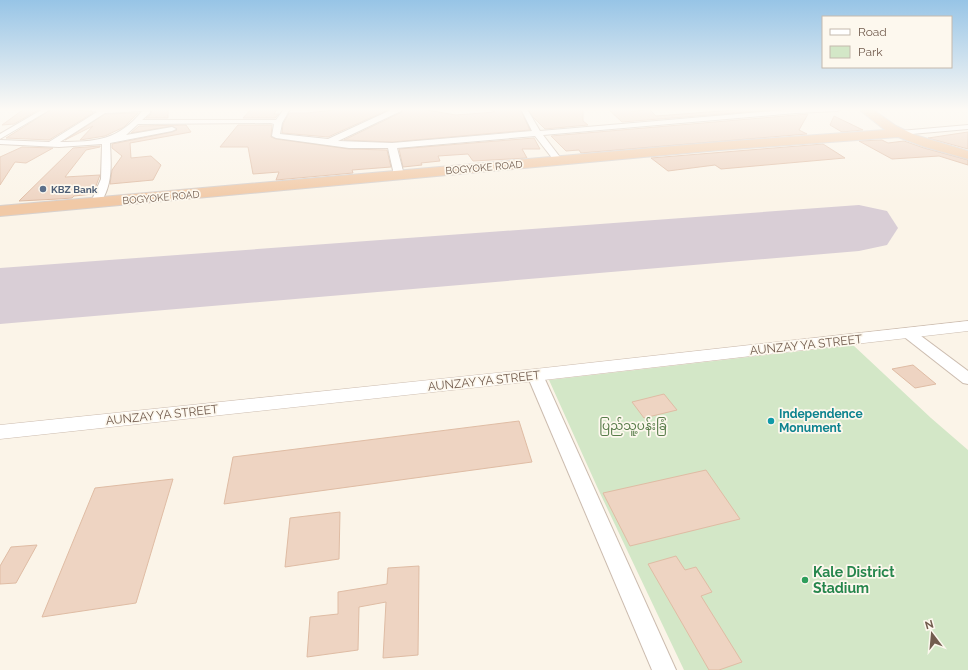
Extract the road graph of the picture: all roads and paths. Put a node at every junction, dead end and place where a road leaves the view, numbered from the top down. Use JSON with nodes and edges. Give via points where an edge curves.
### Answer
{"nodes":[{"id":1,"x":57,"y":140,"type":"edge"},
{"id":2,"x":110,"y":140,"type":"edge"},
{"id":3,"x":313,"y":140,"type":"edge"},
{"id":4,"x":332,"y":140,"type":"edge"},
{"id":5,"x":456,"y":140,"type":"edge"},
{"id":6,"x":543,"y":140,"type":"edge"},
{"id":7,"x":812,"y":140,"type":"edge"},
{"id":8,"x":919,"y":140,"type":"edge"},
{"id":9,"x":106,"y":141,"type":"junction"},
{"id":10,"x":0,"y":142,"type":"edge"},
{"id":11,"x":328,"y":142,"type":"junction"},
{"id":12,"x":52,"y":144,"type":"junction"},
{"id":13,"x":392,"y":146,"type":"junction"},
{"id":14,"x":968,"y":155,"type":"edge"},
{"id":15,"x":559,"y":161,"type":"junction"},
{"id":16,"x":399,"y":175,"type":"junction"},
{"id":17,"x":96,"y":202,"type":"junction"},
{"id":18,"x":0,"y":211,"type":"edge"},
{"id":19,"x":966,"y":328,"type":"edge"},
{"id":20,"x":908,"y":333,"type":"junction"},
{"id":21,"x":535,"y":375,"type":"junction"},
{"id":22,"x":968,"y":379,"type":"edge"},
{"id":23,"x":0,"y":432,"type":"edge"},
{"id":24,"x":664,"y":670,"type":"edge"}],
"edges":[{"from":1,"to":12,"type":"street"},
{"from":2,"to":9,"type":"street"},
{"from":3,"to":11,"type":"street"},
{"from":4,"to":11,"type":"street"},
{"from":5,"to":13,"type":"street"},
{"from":6,"to":15,"type":"street"},
{"from":7,"to":15,"type":"highway","name":"BOGYOKE ROAD"},
{"from":8,"to":14,"type":"highway"},
{"from":9,"to":12,"type":"street"},
{"from":9,"to":17,"type":"street","via":[[107,175],[104,189]]},
{"from":10,"to":12,"type":"street"},
{"from":11,"to":13,"type":"street"},
{"from":13,"to":16,"type":"street"},
{"from":15,"to":16,"type":"highway","name":"BOGYOKE ROAD"},
{"from":16,"to":17,"type":"highway","name":"BOGYOKE ROAD"},
{"from":17,"to":18,"type":"highway","name":"BOGYOKE ROAD"},
{"from":19,"to":20,"type":"street","name":"AUNZAY YA STREET"},
{"from":20,"to":21,"type":"street","name":"AUNZAY YA STREET"},
{"from":20,"to":22,"type":"street"},
{"from":21,"to":23,"type":"street","name":"AUNZAY YA STREET"},
{"from":21,"to":24,"type":"street"}]}
